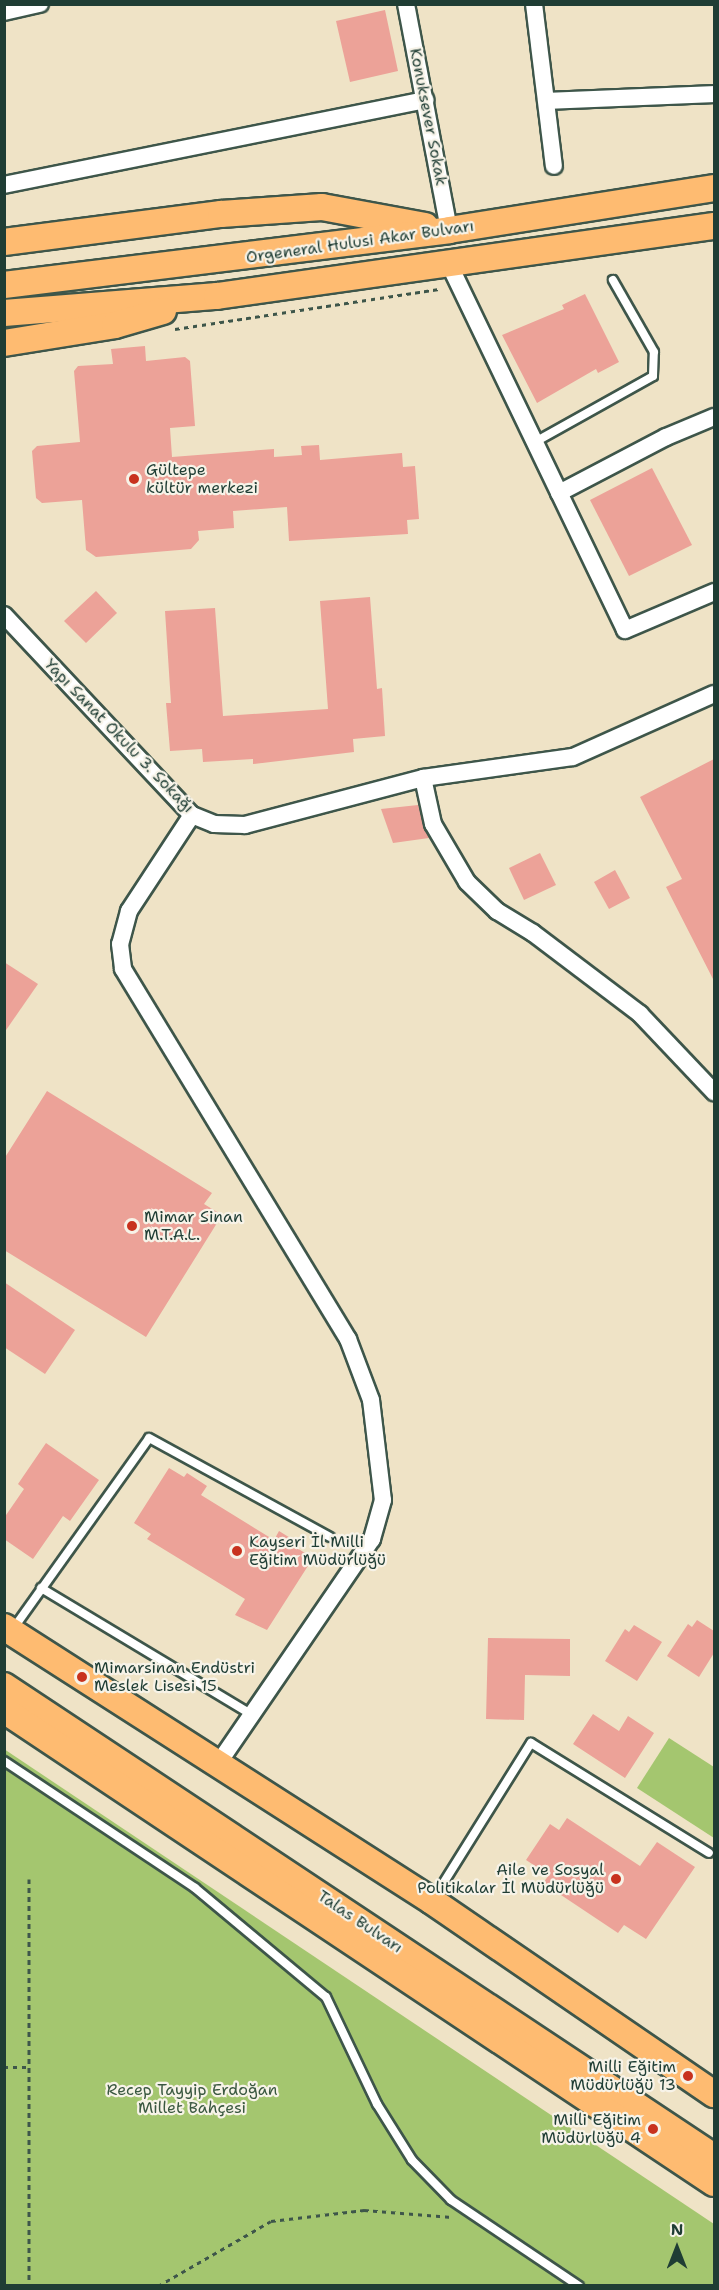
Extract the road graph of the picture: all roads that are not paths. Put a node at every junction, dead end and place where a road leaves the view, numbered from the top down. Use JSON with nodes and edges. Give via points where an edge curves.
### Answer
{"nodes":[{"id":1,"x":40,"y":4,"type":"edge"},
{"id":2,"x":406,"y":4,"type":"edge"},
{"id":3,"x":534,"y":4,"type":"edge"},
{"id":4,"x":4,"y":12,"type":"edge"},
{"id":5,"x":714,"y":94,"type":"edge"},
{"id":6,"x":426,"y":100,"type":"junction"},
{"id":7,"x":547,"y":101,"type":"junction"},
{"id":8,"x":554,"y":166,"type":"dead end"},
{"id":9,"x":4,"y":185,"type":"edge"},
{"id":10,"x":714,"y":188,"type":"edge"},
{"id":11,"x":714,"y":226,"type":"edge"},
{"id":12,"x":448,"y":230,"type":"junction"},
{"id":13,"x":4,"y":242,"type":"edge"},
{"id":14,"x":455,"y":275,"type":"junction"},
{"id":15,"x":613,"y":280,"type":"dead end"},
{"id":16,"x":4,"y":285,"type":"edge"},
{"id":17,"x":217,"y":296,"type":"junction"},
{"id":18,"x":4,"y":312,"type":"edge"},
{"id":19,"x":4,"y":343,"type":"edge"},
{"id":20,"x":714,"y":417,"type":"edge"},
{"id":21,"x":535,"y":442,"type":"junction"},
{"id":22,"x":559,"y":493,"type":"junction"},
{"id":23,"x":714,"y":592,"type":"edge"},
{"id":24,"x":4,"y":615,"type":"edge"},
{"id":25,"x":714,"y":694,"type":"edge"},
{"id":26,"x":423,"y":778,"type":"junction"},
{"id":27,"x":192,"y":815,"type":"junction"},
{"id":28,"x":714,"y":1092,"type":"edge"},
{"id":29,"x":330,"y":1537,"type":"dead end"},
{"id":30,"x":41,"y":1588,"type":"junction"},
{"id":31,"x":8,"y":1630,"type":"edge"},
{"id":32,"x":4,"y":1686,"type":"edge"},
{"id":33,"x":4,"y":1710,"type":"edge"},
{"id":34,"x":251,"y":1714,"type":"junction"},
{"id":35,"x":4,"y":1761,"type":"edge"},
{"id":36,"x":217,"y":1765,"type":"junction"},
{"id":37,"x":709,"y":1854,"type":"dead end"},
{"id":38,"x":432,"y":1901,"type":"junction"},
{"id":39,"x":714,"y":2094,"type":"edge"},
{"id":40,"x":714,"y":2157,"type":"edge"},
{"id":41,"x":714,"y":2182,"type":"edge"},
{"id":42,"x":579,"y":2286,"type":"edge"}],
"edges":[{"from":1,"to":4,"type":"street"},
{"from":2,"to":6,"type":"street","name":"Konuksever Sokak"},
{"from":3,"to":7,"type":"street"},
{"from":5,"to":7,"type":"street"},
{"from":6,"to":9,"type":"street"},
{"from":6,"to":12,"type":"street","name":"Konuksever Sokak"},
{"from":7,"to":8,"type":"street"},
{"from":10,"to":12,"type":"main road","name":"Orgeneral Hulusi Akar Bulvarı"},
{"from":11,"to":14,"type":"main road","name":"Orgeneral Hulusi Akar Bulvarı"},
{"from":12,"to":13,"type":"main road","via":[[322,207],[221,214]]},
{"from":12,"to":16,"type":"main road","name":"Orgeneral Hulusi Akar Bulvarı"},
{"from":14,"to":17,"type":"main road","name":"Orgeneral Hulusi Akar Bulvarı"},
{"from":14,"to":21,"type":"street"},
{"from":15,"to":21,"type":"lane","via":[[654,352],[653,376]]},
{"from":17,"to":18,"type":"main road","name":"Orgeneral Hulusi Akar Bulvarı"},
{"from":17,"to":19,"type":"main road","via":[[115,325]]},
{"from":20,"to":22,"type":"street"},
{"from":21,"to":22,"type":"street"},
{"from":22,"to":23,"type":"street","via":[[625,630]]},
{"from":24,"to":27,"type":"street","name":"Yapı Sanat Okulu 3. Sokağı"},
{"from":25,"to":26,"type":"street","name":"Yapı Sanat Okulu 3. Sokağı","via":[[573,757]]},
{"from":26,"to":27,"type":"street","name":"Yapı Sanat Okulu 3. Sokağı","via":[[245,825],[214,824]]},
{"from":26,"to":28,"type":"street","via":[[433,824],[467,882],[497,911],[533,933],[640,1014]]},
{"from":27,"to":34,"type":"street","via":[[129,911],[120,944],[123,969],[348,1339],[371,1400],[382,1487],[381,1513],[372,1539]]},
{"from":29,"to":30,"type":"lane","via":[[149,1438]]},
{"from":30,"to":31,"type":"lane"},
{"from":30,"to":34,"type":"lane"},
{"from":31,"to":36,"type":"main road"},
{"from":32,"to":40,"type":"main road","name":"Talas Bulvarı"},
{"from":33,"to":41,"type":"main road"},
{"from":34,"to":36,"type":"street"},
{"from":35,"to":42,"type":"lane","via":[[195,1888],[326,1997],[376,2104],[412,2160],[451,2200]]},
{"from":36,"to":38,"type":"main road"},
{"from":37,"to":38,"type":"lane","via":[[531,1743]]},
{"from":38,"to":39,"type":"main road"}]}
